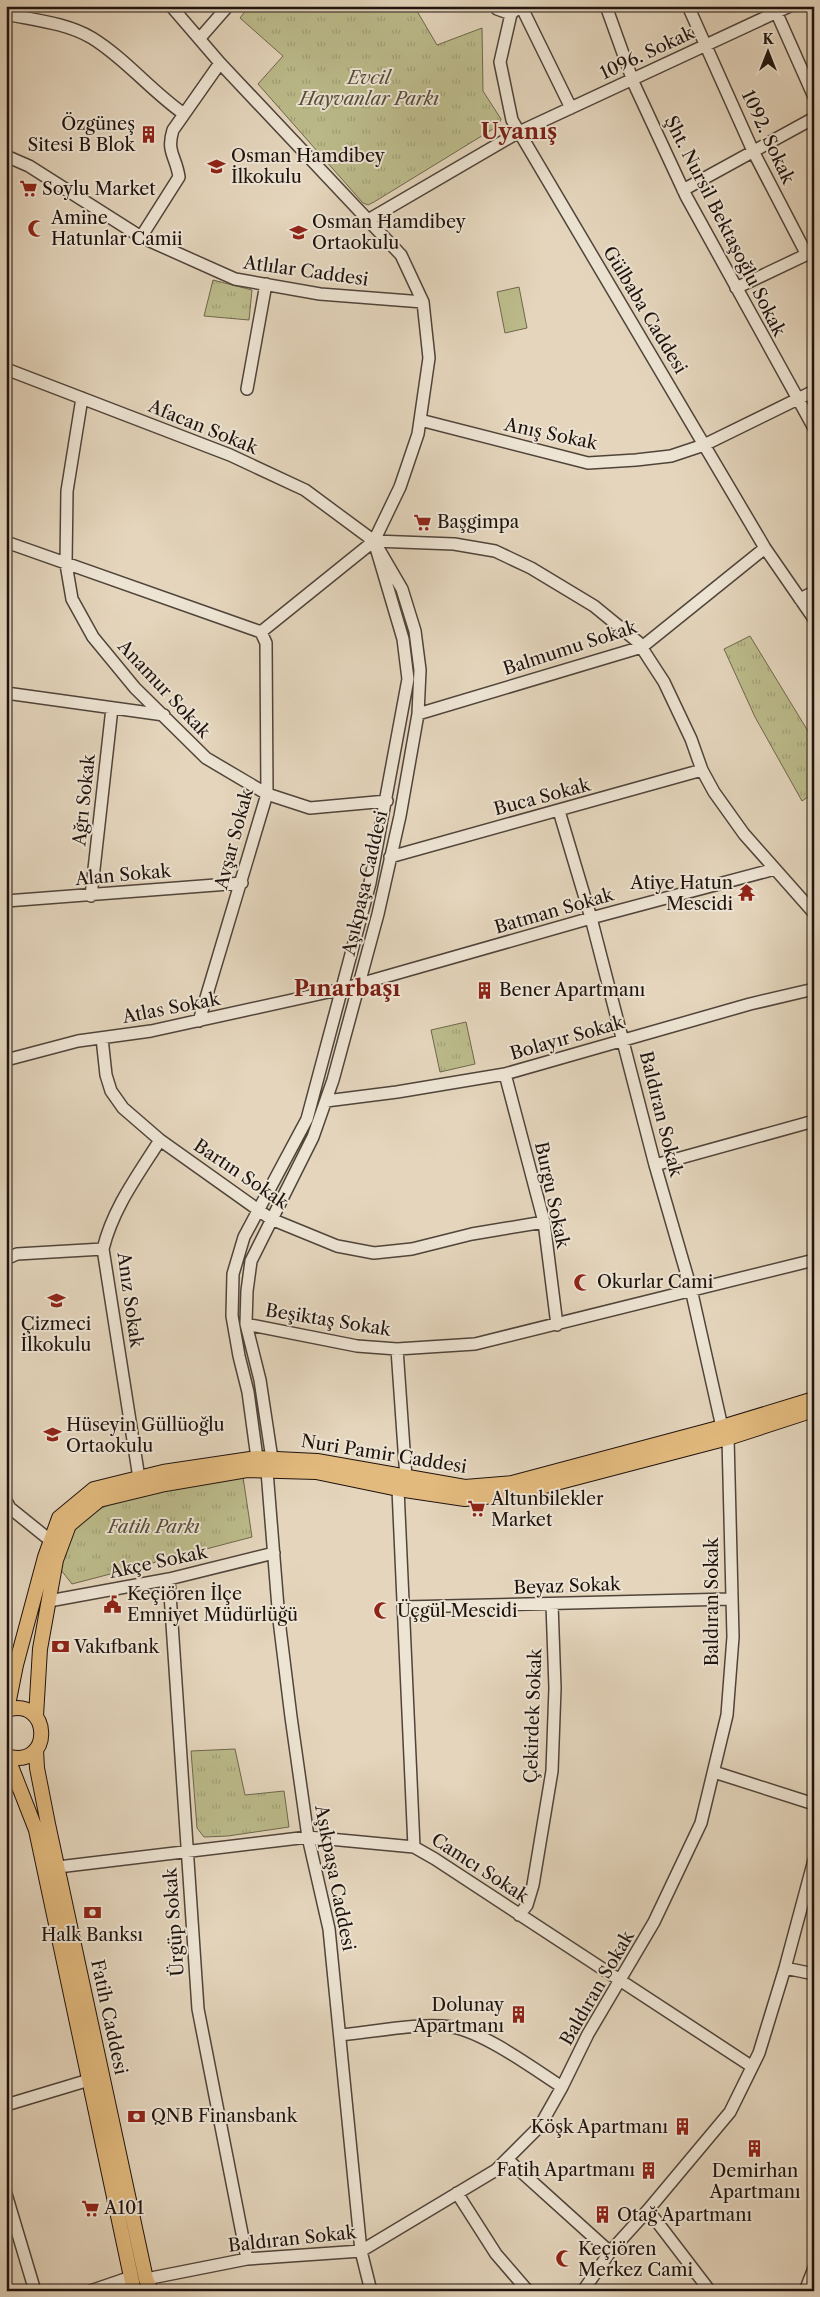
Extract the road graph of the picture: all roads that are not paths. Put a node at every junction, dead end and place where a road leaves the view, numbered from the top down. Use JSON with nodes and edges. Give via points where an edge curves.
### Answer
{"nodes":[{"id":1,"x":172,"y":6,"type":"edge"},
{"id":2,"x":228,"y":6,"type":"edge"},
{"id":3,"x":496,"y":6,"type":"edge"},
{"id":4,"x":520,"y":6,"type":"edge"},
{"id":5,"x":606,"y":6,"type":"edge"},
{"id":6,"x":688,"y":6,"type":"edge"},
{"id":7,"x":790,"y":6,"type":"edge"},
{"id":8,"x":776,"y":9,"type":"edge"},
{"id":9,"x":6,"y":14,"type":"edge"},
{"id":10,"x":511,"y":14,"type":"junction"},
{"id":11,"x":200,"y":38,"type":"junction"},
{"id":12,"x":706,"y":45,"type":"junction"},
{"id":13,"x":220,"y":63,"type":"junction"},
{"id":14,"x":632,"y":79,"type":"junction"},
{"id":15,"x":814,"y":97,"type":"edge"},
{"id":16,"x":571,"y":108,"type":"junction"},
{"id":17,"x":184,"y":114,"type":"junction"},
{"id":18,"x":814,"y":118,"type":"edge"},
{"id":19,"x":519,"y":132,"type":"junction"},
{"id":20,"x":753,"y":151,"type":"junction"},
{"id":21,"x":6,"y":156,"type":"edge"},
{"id":22,"x":683,"y":190,"type":"junction"},
{"id":23,"x":368,"y":220,"type":"junction"},
{"id":24,"x":141,"y":236,"type":"junction"},
{"id":25,"x":810,"y":253,"type":"edge"},
{"id":26,"x":266,"y":284,"type":"junction"},
{"id":27,"x":736,"y":288,"type":"junction"},
{"id":28,"x":423,"y":302,"type":"junction"},
{"id":29,"x":6,"y":369,"type":"edge"},
{"id":30,"x":247,"y":389,"type":"dead end"},
{"id":31,"x":814,"y":391,"type":"edge"},
{"id":32,"x":82,"y":398,"type":"junction"},
{"id":33,"x":796,"y":399,"type":"junction"},
{"id":34,"x":420,"y":420,"type":"junction"},
{"id":35,"x":814,"y":428,"type":"edge"},
{"id":36,"x":704,"y":445,"type":"junction"},
{"id":37,"x":374,"y":541,"type":"junction"},
{"id":38,"x":6,"y":542,"type":"edge"},
{"id":39,"x":765,"y":548,"type":"junction"},
{"id":40,"x":66,"y":564,"type":"junction"},
{"id":41,"x":814,"y":592,"type":"edge"},
{"id":42,"x":800,"y":599,"type":"junction"},
{"id":43,"x":814,"y":619,"type":"edge"},
{"id":44,"x":261,"y":632,"type":"junction"},
{"id":45,"x":642,"y":647,"type":"junction"},
{"id":46,"x":6,"y":693,"type":"edge"},
{"id":47,"x":112,"y":708,"type":"junction"},
{"id":48,"x":418,"y":714,"type":"junction"},
{"id":49,"x":164,"y":715,"type":"junction"},
{"id":50,"x":702,"y":770,"type":"junction"},
{"id":51,"x":267,"y":794,"type":"junction"},
{"id":52,"x":387,"y":801,"type":"junction"},
{"id":53,"x":559,"y":811,"type":"junction"},
{"id":54,"x":390,"y":857,"type":"junction"},
{"id":55,"x":775,"y":869,"type":"junction"},
{"id":56,"x":242,"y":883,"type":"junction"},
{"id":57,"x":91,"y":896,"type":"junction"},
{"id":58,"x":6,"y":901,"type":"edge"},
{"id":59,"x":814,"y":912,"type":"edge"},
{"id":60,"x":591,"y":918,"type":"junction"},
{"id":61,"x":359,"y":985,"type":"junction"},
{"id":62,"x":814,"y":988,"type":"edge"},
{"id":63,"x":342,"y":989,"type":"junction"},
{"id":64,"x":199,"y":1021,"type":"junction"},
{"id":65,"x":102,"y":1038,"type":"junction"},
{"id":66,"x":624,"y":1039,"type":"junction"},
{"id":67,"x":6,"y":1060,"type":"edge"},
{"id":68,"x":505,"y":1074,"type":"junction"},
{"id":69,"x":326,"y":1101,"type":"junction"},
{"id":70,"x":814,"y":1121,"type":"edge"},
{"id":71,"x":160,"y":1140,"type":"junction"},
{"id":72,"x":655,"y":1164,"type":"junction"},
{"id":73,"x":259,"y":1210,"type":"junction"},
{"id":74,"x":271,"y":1218,"type":"junction"},
{"id":75,"x":544,"y":1222,"type":"junction"},
{"id":76,"x":103,"y":1249,"type":"junction"},
{"id":77,"x":6,"y":1259,"type":"edge"},
{"id":78,"x":814,"y":1260,"type":"edge"},
{"id":79,"x":691,"y":1289,"type":"junction"},
{"id":80,"x":246,"y":1324,"type":"junction"},
{"id":81,"x":557,"y":1325,"type":"junction"},
{"id":82,"x":396,"y":1349,"type":"junction"},
{"id":83,"x":814,"y":1399,"type":"edge"},
{"id":84,"x":814,"y":1410,"type":"edge"},
{"id":85,"x":725,"y":1432,"type":"junction"},
{"id":86,"x":257,"y":1458,"type":"junction"},
{"id":87,"x":269,"y":1465,"type":"junction"},
{"id":88,"x":139,"y":1478,"type":"junction"},
{"id":89,"x":402,"y":1483,"type":"junction"},
{"id":90,"x":6,"y":1501,"type":"edge"},
{"id":91,"x":50,"y":1541,"type":"junction"},
{"id":92,"x":274,"y":1553,"type":"junction"},
{"id":93,"x":169,"y":1579,"type":"junction"},
{"id":94,"x":732,"y":1599,"type":"junction"},
{"id":95,"x":49,"y":1601,"type":"junction"},
{"id":96,"x":552,"y":1604,"type":"junction"},
{"id":97,"x":404,"y":1607,"type":"junction"},
{"id":98,"x":7,"y":1710,"type":"edge"},
{"id":99,"x":36,"y":1716,"type":"junction"},
{"id":100,"x":36,"y":1750,"type":"junction"},
{"id":101,"x":6,"y":1756,"type":"edge"},
{"id":102,"x":714,"y":1772,"type":"junction"},
{"id":103,"x":814,"y":1804,"type":"edge"},
{"id":104,"x":308,"y":1837,"type":"junction"},
{"id":105,"x":414,"y":1847,"type":"junction"},
{"id":106,"x":187,"y":1851,"type":"junction"},
{"id":107,"x":814,"y":1860,"type":"edge"},
{"id":108,"x":58,"y":1867,"type":"junction"},
{"id":109,"x":519,"y":1915,"type":"junction"},
{"id":110,"x":785,"y":1968,"type":"junction"},
{"id":111,"x":814,"y":1974,"type":"edge"},
{"id":112,"x":621,"y":1982,"type":"junction"},
{"id":113,"x":341,"y":2035,"type":"junction"},
{"id":114,"x":751,"y":2066,"type":"junction"},
{"id":115,"x":89,"y":2080,"type":"junction"},
{"id":116,"x":562,"y":2087,"type":"junction"},
{"id":117,"x":6,"y":2105,"type":"edge"},
{"id":118,"x":507,"y":2159,"type":"junction"},
{"id":119,"x":457,"y":2193,"type":"junction"},
{"id":120,"x":6,"y":2194,"type":"edge"},
{"id":121,"x":648,"y":2210,"type":"junction"},
{"id":122,"x":361,"y":2252,"type":"junction"},
{"id":123,"x":610,"y":2252,"type":"junction"},
{"id":124,"x":247,"y":2259,"type":"junction"},
{"id":125,"x":814,"y":2268,"type":"edge"},
{"id":126,"x":131,"y":2277,"type":"junction"},
{"id":127,"x":149,"y":2285,"type":"edge"},
{"id":128,"x":35,"y":2291,"type":"edge"},
{"id":129,"x":90,"y":2291,"type":"edge"},
{"id":130,"x":134,"y":2291,"type":"edge"},
{"id":131,"x":371,"y":2291,"type":"edge"},
{"id":132,"x":528,"y":2291,"type":"edge"},
{"id":133,"x":583,"y":2291,"type":"edge"},
{"id":134,"x":710,"y":2291,"type":"edge"},
{"id":135,"x":805,"y":2291,"type":"edge"}],
"edges":[{"from":1,"to":11,"type":"street"},
{"from":2,"to":11,"type":"street"},
{"from":3,"to":10,"type":"street"},
{"from":4,"to":10,"type":"street"},
{"from":4,"to":16,"type":"street"},
{"from":5,"to":14,"type":"street","name":"Şht. Nursil Bektaşoğlu Sokak"},
{"from":6,"to":12,"type":"street","name":"1092. Sokak"},
{"from":7,"to":8,"type":"street","name":"1096. Sokak"},
{"from":8,"to":12,"type":"street","name":"1096. Sokak"},
{"from":8,"to":15,"type":"street"},
{"from":9,"to":17,"type":"street","via":[[57,25],[90,37],[116,55]]},
{"from":10,"to":19,"type":"street","name":"Gülbaba Caddesi","via":[[500,62],[512,120]]},
{"from":11,"to":13,"type":"street"},
{"from":12,"to":14,"type":"street","name":"1096. Sokak"},
{"from":12,"to":20,"type":"street","name":"1092. Sokak"},
{"from":13,"to":17,"type":"street"},
{"from":13,"to":23,"type":"street"},
{"from":14,"to":16,"type":"street","name":"1096. Sokak"},
{"from":14,"to":22,"type":"street","name":"Şht. Nursil Bektaşoğlu Sokak"},
{"from":16,"to":19,"type":"street","name":"1096. Sokak"},
{"from":17,"to":24,"type":"street","via":[[173,130],[170,142],[179,177]]},
{"from":18,"to":20,"type":"street"},
{"from":19,"to":23,"type":"street","name":"1096. Sokak"},
{"from":19,"to":36,"type":"street","name":"Gülbaba Caddesi"},
{"from":20,"to":22,"type":"street"},
{"from":20,"to":25,"type":"street","name":"1092. Sokak"},
{"from":21,"to":24,"type":"street","name":"Atlılar Caddesi","via":[[29,166]]},
{"from":22,"to":27,"type":"street","name":"Şht. Nursil Bektaşoğlu Sokak"},
{"from":23,"to":28,"type":"street","via":[[401,255]]},
{"from":24,"to":26,"type":"street","name":"Atlılar Caddesi","via":[[235,279]]},
{"from":25,"to":27,"type":"street"},
{"from":26,"to":28,"type":"street","name":"Atlılar Caddesi","via":[[320,294]]},
{"from":26,"to":30,"type":"street"},
{"from":27,"to":33,"type":"street","name":"Şht. Nursil Bektaşoğlu Sokak"},
{"from":28,"to":34,"type":"street","via":[[429,358]]},
{"from":29,"to":32,"type":"street","name":"Afacan Sokak"},
{"from":31,"to":33,"type":"street","name":"Anış Sokak"},
{"from":32,"to":37,"type":"street","name":"Afacan Sokak","via":[[230,455],[305,490]]},
{"from":32,"to":40,"type":"street","name":"Anamur Sokak","via":[[67,491]]},
{"from":33,"to":35,"type":"street","name":"Şht. Nursil Bektaşoğlu Sokak"},
{"from":33,"to":36,"type":"street","name":"Anış Sokak"},
{"from":34,"to":36,"type":"street","name":"Anış Sokak","via":[[588,463],[671,456]]},
{"from":34,"to":37,"type":"street","via":[[400,487]]},
{"from":36,"to":39,"type":"street","name":"Gülbaba Caddesi"},
{"from":37,"to":44,"type":"street"},
{"from":37,"to":45,"type":"street","via":[[454,544],[496,550],[594,606]]},
{"from":37,"to":48,"type":"street","name":"Aşıkpaşa Caddesi","via":[[402,589],[415,631],[420,670]]},
{"from":37,"to":52,"type":"street","name":"Aşıkpaşa Caddesi","via":[[403,639],[408,678]]},
{"from":38,"to":40,"type":"street"},
{"from":39,"to":42,"type":"street","name":"Gülbaba Caddesi"},
{"from":39,"to":45,"type":"street","name":"Balmumu Sokak"},
{"from":40,"to":44,"type":"street"},
{"from":40,"to":49,"type":"street","name":"Anamur Sokak","via":[[72,599],[93,637],[135,688]]},
{"from":41,"to":42,"type":"street"},
{"from":42,"to":43,"type":"street","name":"Gülbaba Caddesi"},
{"from":44,"to":51,"type":"street","name":"Avşar Sokak","via":[[266,643]]},
{"from":45,"to":48,"type":"street","name":"Balmumu Sokak"},
{"from":45,"to":50,"type":"street","via":[[664,682]]},
{"from":46,"to":47,"type":"street"},
{"from":47,"to":49,"type":"street"},
{"from":47,"to":57,"type":"street","name":"Ağrı Sokak"},
{"from":48,"to":54,"type":"street","name":"Aşıkpaşa Caddesi"},
{"from":49,"to":51,"type":"street","name":"Anamur Sokak","via":[[206,758]]},
{"from":50,"to":53,"type":"street","name":"Buca Sokak"},
{"from":50,"to":55,"type":"street","via":[[744,834]]},
{"from":51,"to":52,"type":"street","name":"Anamur Sokak","via":[[310,808]]},
{"from":51,"to":56,"type":"street","name":"Avşar Sokak"},
{"from":52,"to":63,"type":"street","name":"Aşıkpaşa Caddesi","via":[[370,883]]},
{"from":53,"to":54,"type":"street","name":"Buca Sokak"},
{"from":53,"to":60,"type":"street","name":"Baldıran Sokak"},
{"from":54,"to":61,"type":"street","name":"Aşıkpaşa Caddesi"},
{"from":55,"to":59,"type":"street"},
{"from":55,"to":60,"type":"street","name":"Batman Sokak"},
{"from":56,"to":57,"type":"street","name":"Alan Sokak"},
{"from":56,"to":64,"type":"street","name":"Avşar Sokak"},
{"from":57,"to":58,"type":"street","name":"Alan Sokak"},
{"from":60,"to":61,"type":"street","name":"Batman Sokak"},
{"from":60,"to":66,"type":"street","name":"Baldıran Sokak"},
{"from":61,"to":63,"type":"street","name":"Batman Sokak"},
{"from":61,"to":69,"type":"street","name":"Aşıkpaşa Caddesi"},
{"from":62,"to":66,"type":"street","name":"Bolayır Sokak"},
{"from":63,"to":64,"type":"street","name":"Atlas Sokak"},
{"from":63,"to":73,"type":"street","name":"Aşıkpaşa Caddesi","via":[[307,1119]]},
{"from":64,"to":65,"type":"street","name":"Atlas Sokak"},
{"from":65,"to":67,"type":"street","name":"Atlas Sokak"},
{"from":65,"to":71,"type":"street","name":"Bartın Sokak","via":[[111,1090],[122,1108]]},
{"from":66,"to":68,"type":"street","name":"Bolayır Sokak"},
{"from":66,"to":72,"type":"street","name":"Baldıran Sokak"},
{"from":68,"to":69,"type":"street","name":"Bolayır Sokak"},
{"from":68,"to":75,"type":"street","name":"Burgu Sokak"},
{"from":69,"to":74,"type":"street","name":"Aşıkpaşa Caddesi","via":[[313,1138]]},
{"from":70,"to":72,"type":"street"},
{"from":71,"to":73,"type":"street","name":"Bartın Sokak"},
{"from":71,"to":76,"type":"street","name":"Anız Sokak","via":[[122,1200],[108,1228]]},
{"from":72,"to":79,"type":"street","name":"Baldıran Sokak"},
{"from":73,"to":74,"type":"street","name":"Bartın Sokak"},
{"from":73,"to":86,"type":"street","name":"Aşıkpaşa Caddesi","via":[[244,1237],[234,1274],[232,1316],[248,1392]]},
{"from":74,"to":75,"type":"street","name":"Bartın Sokak","via":[[337,1246],[374,1253],[412,1249],[472,1234]]},
{"from":74,"to":80,"type":"street","name":"Aşıkpaşa Caddesi","via":[[251,1261]]},
{"from":75,"to":81,"type":"street","name":"Burgu Sokak"},
{"from":76,"to":77,"type":"street","via":[[17,1254]]},
{"from":76,"to":88,"type":"street","name":"Anız Sokak"},
{"from":78,"to":79,"type":"street","name":"Beşiktaş Sokak"},
{"from":79,"to":81,"type":"street","name":"Beşiktaş Sokak"},
{"from":79,"to":85,"type":"street","name":"Baldıran Sokak"},
{"from":80,"to":82,"type":"street","name":"Beşiktaş Sokak","via":[[357,1346]]},
{"from":80,"to":87,"type":"street","name":"Aşıkpaşa Caddesi","via":[[260,1380]]},
{"from":81,"to":82,"type":"street","name":"Beşiktaş Sokak","via":[[475,1344]]},
{"from":82,"to":89,"type":"street"},
{"from":83,"to":85,"type":"main road","name":"Nuri Pamir Caddesi"},
{"from":84,"to":85,"type":"main road","name":"Nuri Pamir Caddesi"},
{"from":85,"to":89,"type":"main road","name":"Nuri Pamir Caddesi","via":[[512,1483],[465,1487]]},
{"from":85,"to":94,"type":"street","name":"Baldıran Sokak"},
{"from":86,"to":87,"type":"main road","name":"Nuri Pamir Caddesi"},
{"from":86,"to":88,"type":"main road","name":"Nuri Pamir Caddesi"},
{"from":87,"to":89,"type":"main road","name":"Nuri Pamir Caddesi","via":[[317,1461]]},
{"from":87,"to":92,"type":"street","name":"Aşıkpaşa Caddesi"},
{"from":87,"to":95,"type":"main road","name":"Nuri Pamir Caddesi","via":[[99,1500],[69,1525],[56,1560]]},
{"from":88,"to":91,"type":"main road","name":"Nuri Pamir Caddesi","via":[[94,1489],[59,1518]]},
{"from":89,"to":97,"type":"street"},
{"from":90,"to":91,"type":"street"},
{"from":91,"to":98,"type":"main road","name":"Nuri Pamir Caddesi"},
{"from":92,"to":93,"type":"street","name":"Akçe Sokak"},
{"from":92,"to":104,"type":"street","name":"Aşıkpaşa Caddesi","via":[[280,1630]]},
{"from":93,"to":95,"type":"street","name":"Akçe Sokak"},
{"from":93,"to":106,"type":"street","name":"Ürgüp Sokak"},
{"from":94,"to":96,"type":"street","name":"Beyaz Sokak"},
{"from":94,"to":102,"type":"street","name":"Baldıran Sokak","via":[[733,1637],[727,1715]]},
{"from":95,"to":99,"type":"main road","name":"Nuri Pamir Caddesi","via":[[40,1649]]},
{"from":96,"to":97,"type":"street","name":"Beyaz Sokak"},
{"from":96,"to":109,"type":"street","name":"Çekirdek Sokak","via":[[555,1688],[552,1771],[533,1885],[527,1905]]},
{"from":97,"to":105,"type":"street"},
{"from":98,"to":99,"type":"main road","via":[[22,1708]]},
{"from":99,"to":100,"type":"main road","name":"Nuri Pamir Caddesi","via":[[42,1736]]},
{"from":100,"to":101,"type":"main road","via":[[22,1758]]},
{"from":100,"to":108,"type":"main road","name":"Fatih Caddesi"},
{"from":101,"to":115,"type":"main road","name":"Fatih Caddesi","via":[[36,1830]]},
{"from":102,"to":103,"type":"street"},
{"from":102,"to":112,"type":"street","name":"Baldıran Sokak","via":[[701,1823],[654,1922]]},
{"from":104,"to":105,"type":"street","name":"Camcı Sokak"},
{"from":104,"to":106,"type":"street","name":"Camcı Sokak"},
{"from":104,"to":113,"type":"street","name":"Aşıkpaşa Caddesi","via":[[330,1929]]},
{"from":105,"to":109,"type":"street","name":"Camcı Sokak"},
{"from":106,"to":108,"type":"street","name":"Camcı Sokak"},
{"from":106,"to":124,"type":"street","name":"Ürgüp Sokak","via":[[198,2008]]},
{"from":107,"to":110,"type":"street"},
{"from":108,"to":127,"type":"main road","name":"Fatih Caddesi"},
{"from":109,"to":112,"type":"street","name":"Camcı Sokak"},
{"from":110,"to":111,"type":"street"},
{"from":110,"to":114,"type":"street","via":[[759,2053]]},
{"from":112,"to":114,"type":"street","name":"Camcı Sokak"},
{"from":112,"to":116,"type":"street","name":"Baldıran Sokak","via":[[588,2034]]},
{"from":113,"to":116,"type":"street","via":[[452,2027],[485,2039]]},
{"from":113,"to":122,"type":"street","name":"Aşıkpaşa Caddesi"},
{"from":114,"to":121,"type":"street","via":[[730,2112]]},
{"from":115,"to":117,"type":"street"},
{"from":115,"to":126,"type":"main road","name":"Fatih Caddesi"},
{"from":116,"to":118,"type":"street","name":"Baldıran Sokak","via":[[540,2126]]},
{"from":118,"to":119,"type":"street","name":"Baldıran Sokak","via":[[496,2170]]},
{"from":118,"to":123,"type":"street"},
{"from":119,"to":122,"type":"street","name":"Baldıran Sokak"},
{"from":119,"to":132,"type":"street","via":[[496,2254]]},
{"from":120,"to":128,"type":"street"},
{"from":121,"to":123,"type":"street"},
{"from":121,"to":134,"type":"street"},
{"from":122,"to":124,"type":"street","name":"Baldıran Sokak"},
{"from":122,"to":131,"type":"street","name":"Aşıkpaşa Caddesi"},
{"from":123,"to":133,"type":"street"},
{"from":124,"to":127,"type":"street","name":"Baldıran Sokak"},
{"from":125,"to":135,"type":"street"},
{"from":126,"to":129,"type":"street"},
{"from":126,"to":130,"type":"main road","name":"Fatih Caddesi"}]}
